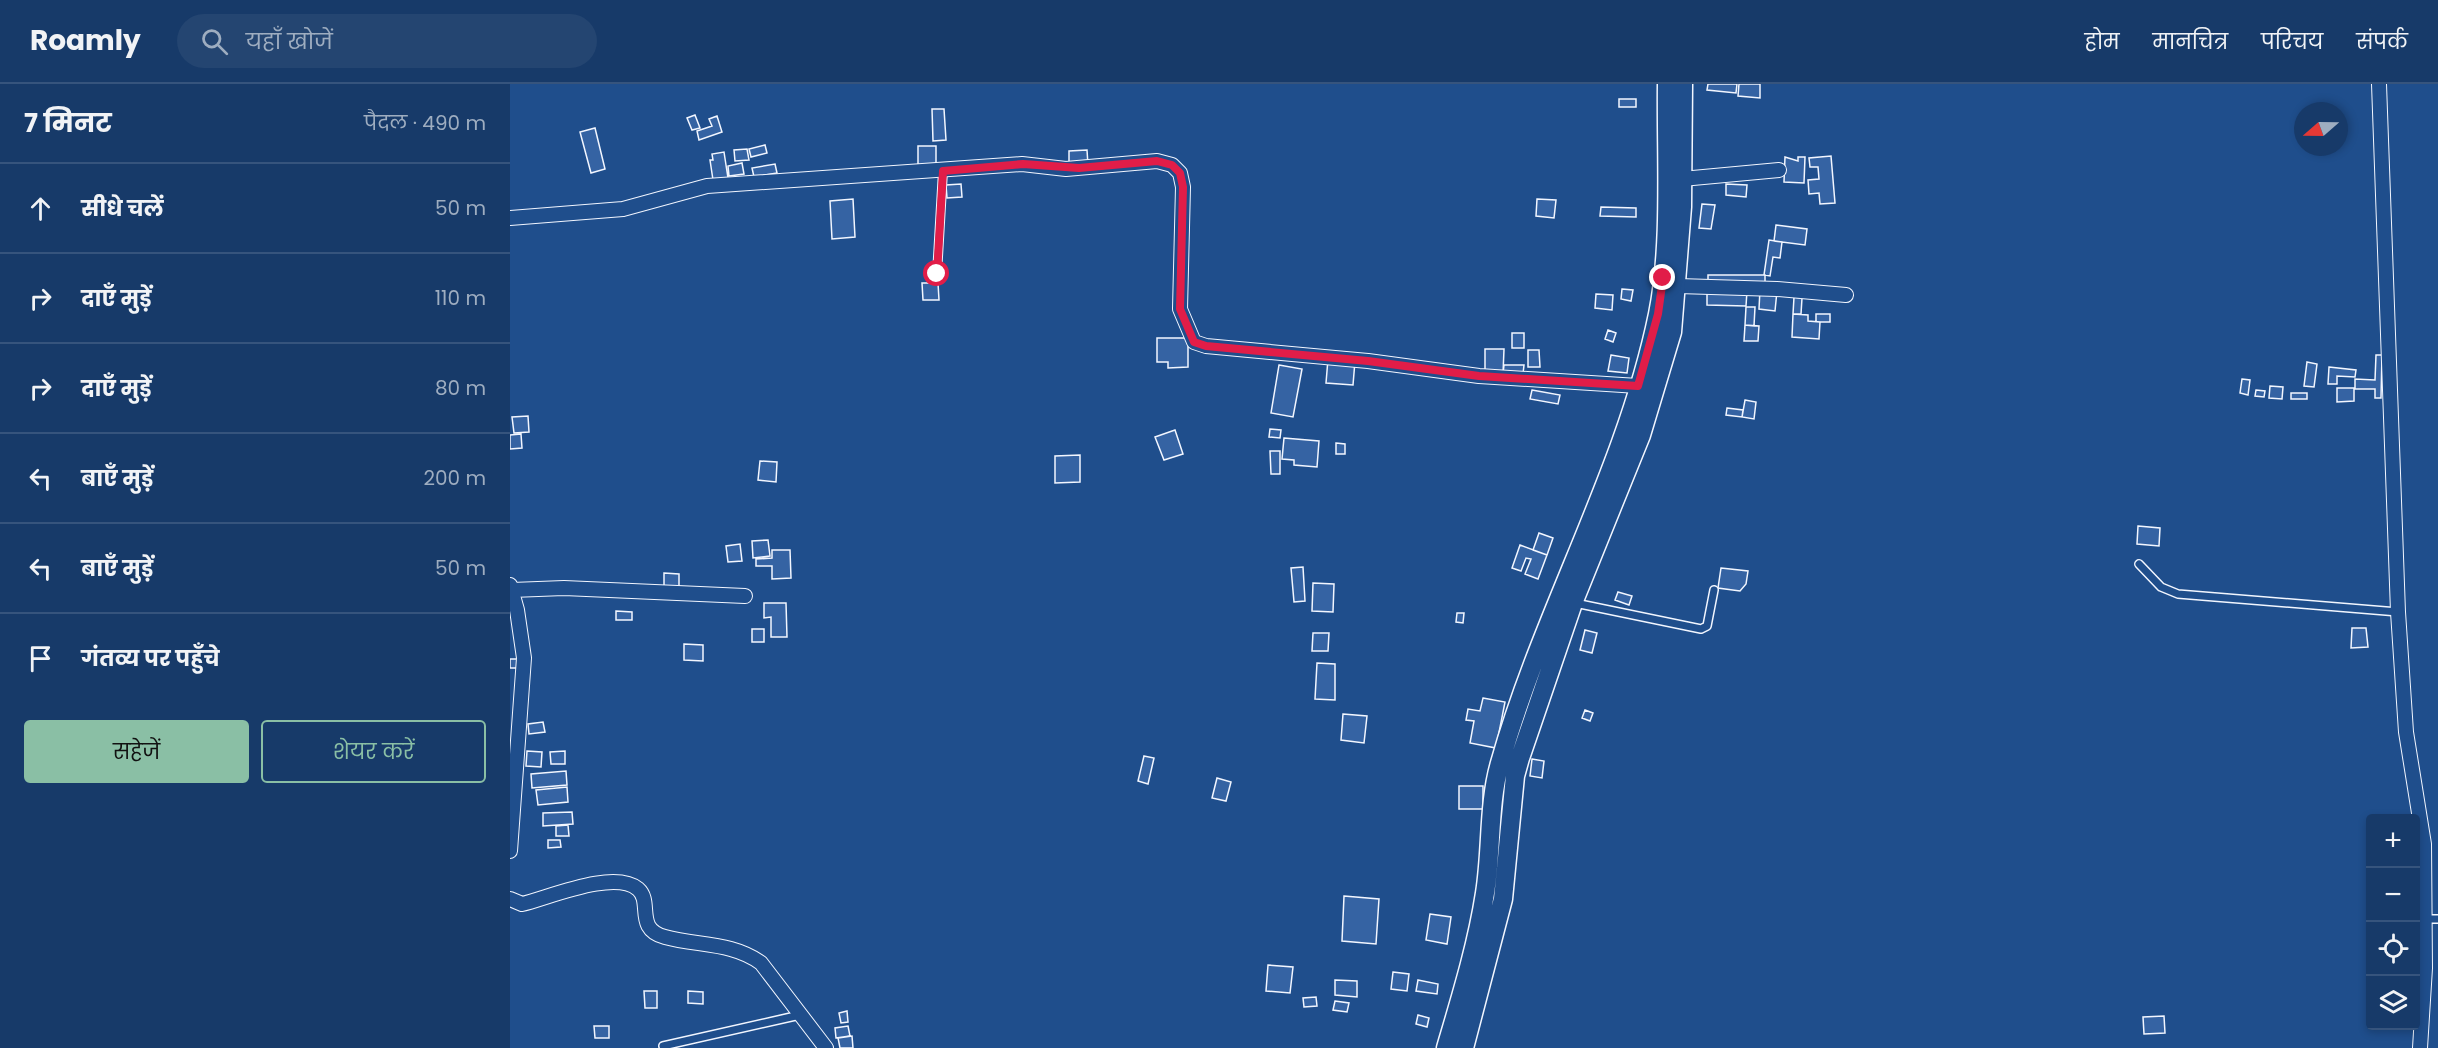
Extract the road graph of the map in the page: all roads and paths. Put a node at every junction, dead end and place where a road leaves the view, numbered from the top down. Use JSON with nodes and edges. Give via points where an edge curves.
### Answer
{"nodes":[{"id":1,"x":1667,"y":84,"type":"edge"},
{"id":2,"x":1683,"y":84,"type":"edge"},
{"id":3,"x":2379,"y":84,"type":"edge"},
{"id":4,"x":1779,"y":170,"type":"dead end"},
{"id":5,"x":943,"y":171,"type":"junction"},
{"id":6,"x":1682,"y":179,"type":"junction"},
{"id":7,"x":510,"y":218,"type":"edge"},
{"id":8,"x":937,"y":274,"type":"dead end"},
{"id":9,"x":1678,"y":286,"type":"junction"},
{"id":10,"x":1846,"y":295,"type":"dead end"},
{"id":11,"x":1638,"y":386,"type":"junction"},
{"id":12,"x":2139,"y":564,"type":"dead end"},
{"id":13,"x":511,"y":587,"type":"edge"},
{"id":14,"x":1714,"y":590,"type":"dead end"},
{"id":15,"x":745,"y":596,"type":"dead end"},
{"id":16,"x":1573,"y":603,"type":"junction"},
{"id":17,"x":2398,"y":612,"type":"junction"},
{"id":18,"x":510,"y":851,"type":"edge"},
{"id":19,"x":510,"y":899,"type":"edge"},
{"id":20,"x":2432,"y":919,"type":"edge"},
{"id":21,"x":800,"y":1015,"type":"junction"},
{"id":22,"x":663,"y":1046,"type":"dead end"},
{"id":23,"x":826,"y":1048,"type":"edge"},
{"id":24,"x":1446,"y":1048,"type":"edge"},
{"id":25,"x":1464,"y":1048,"type":"edge"},
{"id":26,"x":2420,"y":1048,"type":"edge"}],
"edges":[{"from":1,"to":11,"type":"street","via":[[1663,278],[1658,314]]},
{"from":2,"to":6,"type":"street"},
{"from":3,"to":17,"type":"street"},
{"from":4,"to":6,"type":"street"},
{"from":5,"to":7,"type":"street","via":[[708,186],[623,209]]},
{"from":5,"to":8,"type":"lane"},
{"from":5,"to":11,"type":"street","via":[[1023,164],[1066,169],[1157,161],[1172,165],[1180,173],[1183,187],[1180,309],[1194,342],[1206,346],[1335,357],[1479,376]]},
{"from":6,"to":9,"type":"street"},
{"from":9,"to":10,"type":"street"},
{"from":9,"to":16,"type":"street","via":[[1672,332],[1649,411]]},
{"from":11,"to":24,"type":"street","via":[[1499,766],[1485,892]]},
{"from":12,"to":17,"type":"lane","via":[[2161,587],[2178,594]]},
{"from":13,"to":15,"type":"street"},
{"from":13,"to":18,"type":"street","via":[[524,658]]},
{"from":14,"to":16,"type":"lane","via":[[1710,618],[1701,629]]},
{"from":16,"to":25,"type":"street","via":[[1515,776],[1503,898]]},
{"from":17,"to":20,"type":"street","via":[[2406,732]]},
{"from":19,"to":21,"type":"street","via":[[522,904],[582,885],[637,888],[652,931],[663,937],[748,954],[761,963]]},
{"from":20,"to":26,"type":"street"},
{"from":21,"to":22,"type":"lane"},
{"from":21,"to":23,"type":"street"}]}
